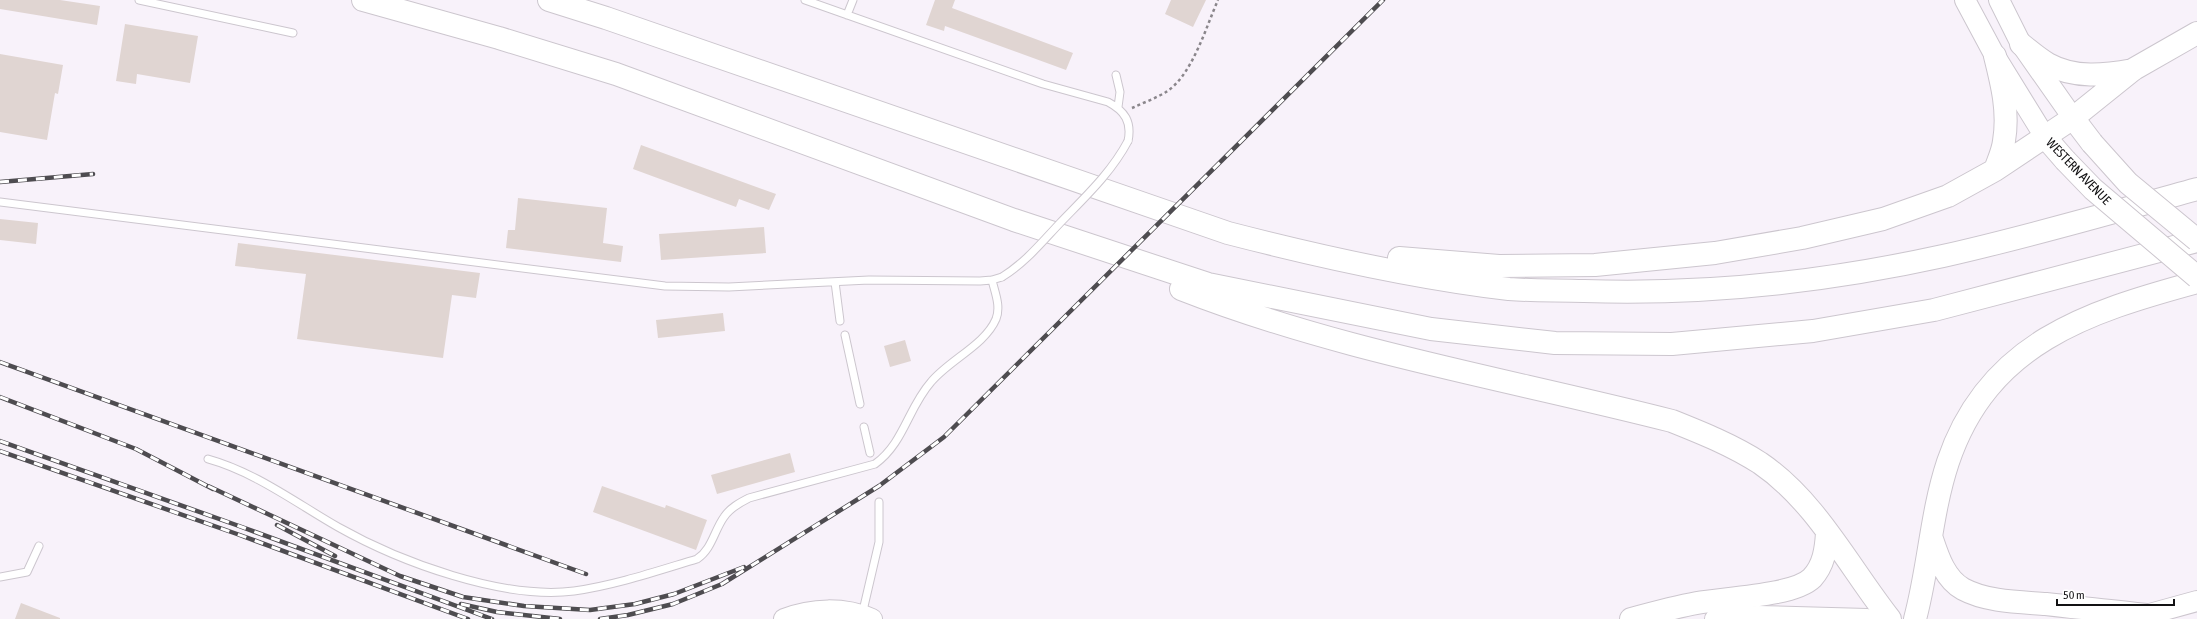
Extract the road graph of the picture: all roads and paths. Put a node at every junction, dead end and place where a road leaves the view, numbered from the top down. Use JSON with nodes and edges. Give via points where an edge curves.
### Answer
{"nodes":[{"id":1,"x":139,"y":0,"type":"edge"},
{"id":2,"x":363,"y":0,"type":"edge"},
{"id":3,"x":549,"y":0,"type":"edge"},
{"id":4,"x":805,"y":0,"type":"edge"},
{"id":5,"x":852,"y":0,"type":"edge"},
{"id":6,"x":1218,"y":0,"type":"edge"},
{"id":7,"x":1965,"y":0,"type":"edge"},
{"id":8,"x":1999,"y":0,"type":"edge"},
{"id":9,"x":847,"y":15,"type":"junction"},
{"id":10,"x":293,"y":33,"type":"dead end"},
{"id":11,"x":2197,"y":33,"type":"edge"},
{"id":12,"x":2021,"y":44,"type":"junction"},
{"id":13,"x":1995,"y":56,"type":"junction"},
{"id":14,"x":2134,"y":69,"type":"junction"},
{"id":15,"x":1116,"y":75,"type":"dead end"},
{"id":16,"x":1120,"y":110,"type":"junction"},
{"id":17,"x":2073,"y":118,"type":"junction"},
{"id":18,"x":2045,"y":137,"type":"junction"},
{"id":19,"x":1046,"y":169,"type":"junction"},
{"id":20,"x":1995,"y":170,"type":"junction"},
{"id":21,"x":2197,"y":189,"type":"edge"},
{"id":22,"x":0,"y":202,"type":"edge"},
{"id":23,"x":1014,"y":220,"type":"junction"},
{"id":24,"x":2197,"y":240,"type":"edge"},
{"id":25,"x":2197,"y":277,"type":"edge"},
{"id":26,"x":992,"y":280,"type":"junction"},
{"id":27,"x":835,"y":282,"type":"junction"},
{"id":28,"x":2197,"y":282,"type":"edge"},
{"id":29,"x":840,"y":321,"type":"dead end"},
{"id":30,"x":845,"y":335,"type":"dead end"},
{"id":31,"x":860,"y":404,"type":"dead end"},
{"id":32,"x":864,"y":426,"type":"dead end"},
{"id":33,"x":870,"y":453,"type":"dead end"},
{"id":34,"x":208,"y":459,"type":"dead end"},
{"id":35,"x":879,"y":502,"type":"dead end"},
{"id":36,"x":1827,"y":533,"type":"junction"},
{"id":37,"x":1932,"y":539,"type":"junction"},
{"id":38,"x":39,"y":546,"type":"dead end"},
{"id":39,"x":0,"y":577,"type":"edge"},
{"id":40,"x":2197,"y":601,"type":"edge"},
{"id":41,"x":2146,"y":615,"type":"junction"},
{"id":42,"x":867,"y":617,"type":"edge"},
{"id":43,"x":784,"y":619,"type":"edge"},
{"id":44,"x":1631,"y":619,"type":"edge"},
{"id":45,"x":1715,"y":619,"type":"edge"},
{"id":46,"x":1867,"y":619,"type":"edge"},
{"id":47,"x":1890,"y":619,"type":"edge"},
{"id":48,"x":1916,"y":619,"type":"edge"},
{"id":49,"x":2090,"y":619,"type":"edge"}],
"edges":[{"from":1,"to":10,"type":"lane"},
{"from":2,"to":23,"type":"main road","via":[[616,74]]},
{"from":3,"to":19,"type":"main road"},
{"from":4,"to":9,"type":"lane"},
{"from":5,"to":9,"type":"lane"},
{"from":6,"to":16,"type":"path","via":[[1180,81],[1166,92]]},
{"from":7,"to":13,"type":"main road","name":"WESTERN AVENUE"},
{"from":8,"to":12,"type":"main road","name":"WESTERN AVENUE"},
{"from":9,"to":16,"type":"lane","via":[[1043,84],[1108,102]]},
{"from":11,"to":14,"type":"main road"},
{"from":12,"to":14,"type":"main road","via":[[2048,64],[2066,72],[2087,75],[2112,74]]},
{"from":12,"to":17,"type":"main road","name":"WESTERN AVENUE"},
{"from":13,"to":18,"type":"main road","name":"WESTERN AVENUE"},
{"from":13,"to":20,"type":"main road","via":[[2006,119],[2004,143]]},
{"from":14,"to":17,"type":"main road"},
{"from":15,"to":16,"type":"lane","via":[[1120,92]]},
{"from":16,"to":26,"type":"lane","bridge":true,"via":[[1130,130],[1128,141],[1119,158],[1023,262],[1002,277]]},
{"from":17,"to":18,"type":"main road"},
{"from":17,"to":24,"type":"main road","name":"WESTERN AVENUE","bridge":true,"via":[[2128,183]]},
{"from":18,"to":20,"type":"main road"},
{"from":18,"to":25,"type":"main road","name":"WESTERN AVENUE","bridge":true,"via":[[2092,189]]},
{"from":19,"to":20,"type":"main road","via":[[1224,224],[1337,249],[1421,262],[1499,266],[1595,265],[1655,260],[1715,254],[1802,238],[1883,219],[1948,196]]},
{"from":19,"to":21,"type":"main road","via":[[1228,233],[1318,256],[1385,270],[1512,289],[1636,293],[1740,288],[1906,263],[1951,254]]},
{"from":22,"to":27,"type":"lane","via":[[643,284],[696,288]]},
{"from":23,"to":24,"type":"main road","via":[[1208,284],[1431,330],[1555,343],[1672,344],[1813,331],[1934,310]]},
{"from":23,"to":36,"type":"main road","via":[[1182,290],[1315,336],[1672,421],[1725,443],[1760,464],[1792,491]]},
{"from":26,"to":27,"type":"lane"},
{"from":26,"to":34,"type":"lane","via":[[998,308],[992,327],[984,337],[929,383],[896,443],[885,457],[875,464],[749,498],[731,508],[705,553],[697,559],[602,587],[572,591],[515,590],[438,570],[376,546],[232,465]]},
{"from":27,"to":29,"type":"lane"},
{"from":28,"to":37,"type":"main road","via":[[2098,312],[2059,330],[2021,355],[1988,388],[1966,421],[1948,462],[1936,509]]},
{"from":30,"to":31,"type":"lane"},
{"from":32,"to":33,"type":"lane"},
{"from":35,"to":42,"type":"lane","via":[[879,542]]},
{"from":36,"to":44,"type":"main road","via":[[1822,565],[1812,578],[1797,587],[1777,593],[1695,603]]},
{"from":36,"to":47,"type":"main road"},
{"from":37,"to":41,"type":"main road","via":[[1940,561],[1951,579],[1963,589],[1975,594],[2005,600]]},
{"from":37,"to":48,"type":"main road"},
{"from":38,"to":39,"type":"lane","via":[[27,572]]},
{"from":40,"to":41,"type":"main road"},
{"from":41,"to":49,"type":"main road"},
{"from":42,"to":43,"type":"main road","via":[[821,610]]},
{"from":45,"to":46,"type":"main road","via":[[1757,616]]}]}
